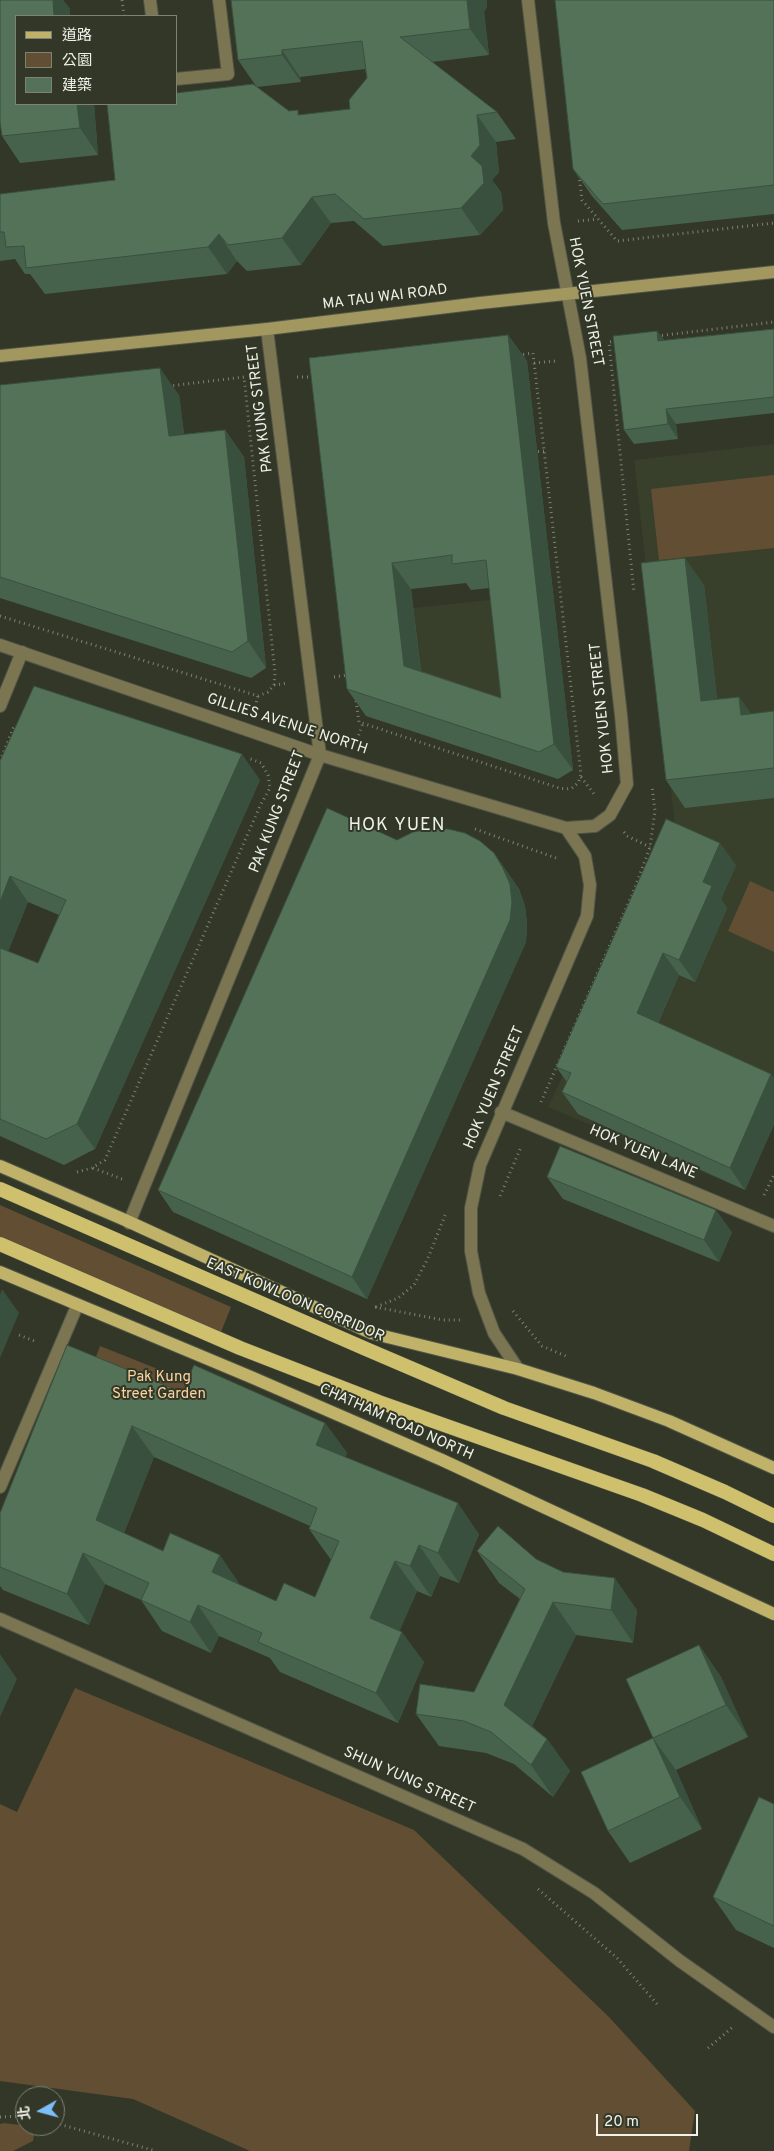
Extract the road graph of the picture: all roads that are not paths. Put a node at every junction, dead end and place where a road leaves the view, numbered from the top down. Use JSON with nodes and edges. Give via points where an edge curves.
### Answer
{"nodes":[{"id":1,"x":150,"y":0,"type":"edge"},
{"id":2,"x":219,"y":0,"type":"edge"},
{"id":3,"x":528,"y":0,"type":"edge"},
{"id":4,"x":152,"y":15,"type":"edge"},
{"id":5,"x":178,"y":79,"type":"edge"},
{"id":6,"x":774,"y":272,"type":"edge"},
{"id":7,"x":568,"y":294,"type":"junction"},
{"id":8,"x":268,"y":329,"type":"junction"},
{"id":9,"x":0,"y":356,"type":"edge"},
{"id":10,"x":0,"y":645,"type":"edge"},
{"id":11,"x":22,"y":652,"type":"junction"},
{"id":12,"x":0,"y":706,"type":"edge"},
{"id":13,"x":320,"y":755,"type":"junction"},
{"id":14,"x":566,"y":828,"type":"junction"},
{"id":15,"x":501,"y":1112,"type":"junction"},
{"id":16,"x":0,"y":1166,"type":"edge"},
{"id":17,"x":0,"y":1189,"type":"edge"},
{"id":18,"x":129,"y":1222,"type":"junction"},
{"id":19,"x":773,"y":1223,"type":"edge"},
{"id":20,"x":0,"y":1244,"type":"edge"},
{"id":21,"x":0,"y":1272,"type":"edge"},
{"id":22,"x":78,"y":1306,"type":"junction"},
{"id":23,"x":518,"y":1369,"type":"junction"},
{"id":24,"x":774,"y":1468,"type":"edge"},
{"id":25,"x":0,"y":1487,"type":"edge"},
{"id":26,"x":774,"y":1516,"type":"edge"},
{"id":27,"x":774,"y":1554,"type":"edge"},
{"id":28,"x":774,"y":1614,"type":"edge"},
{"id":29,"x":0,"y":1619,"type":"edge"},
{"id":30,"x":774,"y":2027,"type":"edge"}],
"edges":[{"from":1,"to":4,"type":"street"},
{"from":2,"to":5,"type":"street","via":[[228,74]]},
{"from":3,"to":7,"type":"street","name":"HOK YUEN STREET","via":[[554,224]]},
{"from":6,"to":7,"type":"main road","name":"MA TAU WAI ROAD"},
{"from":7,"to":8,"type":"main road","name":"MA TAU WAI ROAD"},
{"from":7,"to":14,"type":"street","name":"HOK YUEN STREET","via":[[582,374],[627,784],[610,815],[595,826]]},
{"from":8,"to":9,"type":"main road","name":"MA TAU WAI ROAD"},
{"from":8,"to":13,"type":"street","name":"PAK KUNG STREET"},
{"from":10,"to":11,"type":"street","name":"GILLIES AVENUE NORTH"},
{"from":11,"to":12,"type":"street"},
{"from":11,"to":13,"type":"street","name":"GILLIES AVENUE NORTH"},
{"from":13,"to":14,"type":"street","name":"GILLIES AVENUE NORTH"},
{"from":13,"to":18,"type":"street","name":"PAK KUNG STREET"},
{"from":14,"to":15,"type":"street","name":"HOK YUEN STREET","via":[[585,856],[590,885],[587,916]]},
{"from":15,"to":19,"type":"street","name":"HOK YUEN LANE"},
{"from":15,"to":23,"type":"street","name":"HOK YUEN STREET","via":[[480,1165],[471,1208],[471,1251],[479,1293],[494,1332]]},
{"from":16,"to":18,"type":"main road"},
{"from":17,"to":26,"type":"highway","name":"EAST KOWLOON CORRIDOR","via":[[504,1408],[653,1462]]},
{"from":18,"to":23,"type":"main road","via":[[371,1333]]},
{"from":20,"to":27,"type":"highway","via":[[303,1373],[642,1495]]},
{"from":21,"to":22,"type":"main road","name":"CHATHAM ROAD NORTH"},
{"from":22,"to":25,"type":"street"},
{"from":22,"to":28,"type":"main road","name":"CHATHAM ROAD NORTH","via":[[442,1460]]},
{"from":23,"to":24,"type":"main road","via":[[669,1421]]},
{"from":29,"to":30,"type":"street","name":"SHUN YUNG STREET","via":[[523,1849],[594,1893],[680,1961]]}]}
